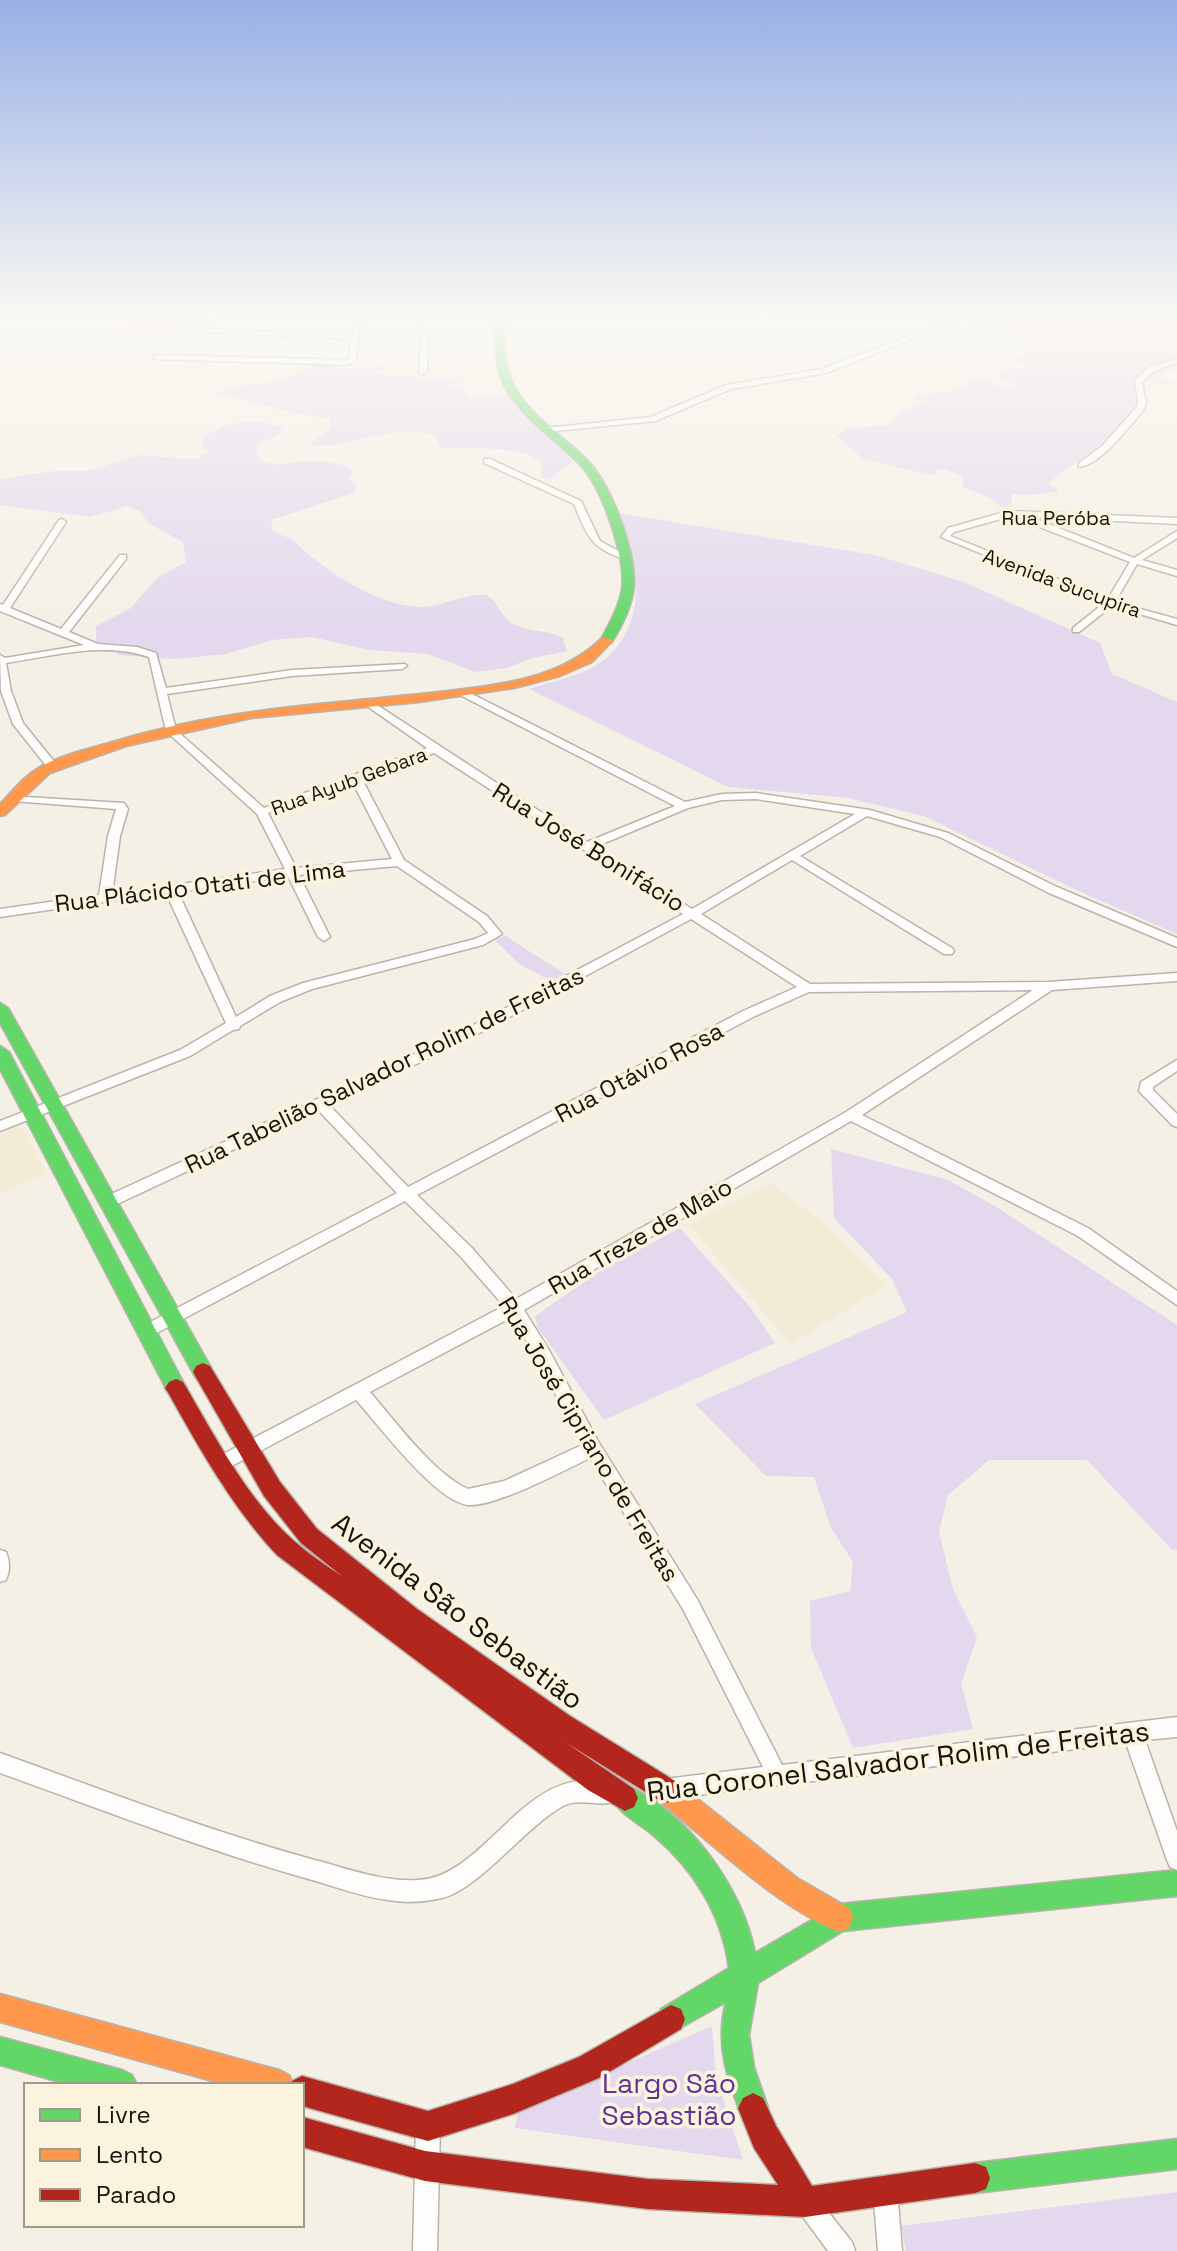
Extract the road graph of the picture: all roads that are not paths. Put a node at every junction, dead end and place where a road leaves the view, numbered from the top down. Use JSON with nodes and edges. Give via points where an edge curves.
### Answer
{"nodes":[{"id":1,"x":538,"y":422,"type":"edge"},
{"id":2,"x":623,"y":422,"type":"edge"},
{"id":3,"x":1128,"y":422,"type":"edge"},
{"id":4,"x":546,"y":430,"type":"junction"},
{"id":5,"x":487,"y":461,"type":"dead end"},
{"id":6,"x":1082,"y":465,"type":"dead end"},
{"id":7,"x":1020,"y":515,"type":"junction"},
{"id":8,"x":1177,"y":521,"type":"edge"},
{"id":9,"x":62,"y":522,"type":"dead end"},
{"id":10,"x":1177,"y":534,"type":"edge"},
{"id":11,"x":948,"y":541,"type":"joint"},
{"id":12,"x":1172,"y":542,"type":"edge"},
{"id":13,"x":622,"y":555,"type":"junction"},
{"id":14,"x":123,"y":557,"type":"dead end"},
{"id":15,"x":1135,"y":561,"type":"junction"},
{"id":16,"x":1177,"y":573,"type":"edge"},
{"id":17,"x":1110,"y":603,"type":"junction"},
{"id":18,"x":2,"y":608,"type":"edge"},
{"id":19,"x":1177,"y":622,"type":"edge"},
{"id":20,"x":1076,"y":630,"type":"dead end"},
{"id":21,"x":62,"y":634,"type":"junction"},
{"id":22,"x":97,"y":647,"type":"junction"},
{"id":23,"x":1,"y":660,"type":"edge"},
{"id":24,"x":402,"y":666,"type":"dead end"},
{"id":25,"x":164,"y":691,"type":"junction"},
{"id":26,"x":466,"y":694,"type":"junction"},
{"id":27,"x":371,"y":704,"type":"junction"},
{"id":28,"x":171,"y":731,"type":"junction"},
{"id":29,"x":435,"y":749,"type":"junction"},
{"id":30,"x":52,"y":766,"type":"junction"},
{"id":31,"x":356,"y":778,"type":"junction"},
{"id":32,"x":13,"y":798,"type":"junction"},
{"id":33,"x":684,"y":806,"type":"junction"},
{"id":34,"x":0,"y":812,"type":"edge"},
{"id":35,"x":262,"y":812,"type":"junction"},
{"id":36,"x":866,"y":812,"type":"junction"},
{"id":37,"x":586,"y":846,"type":"junction"},
{"id":38,"x":791,"y":855,"type":"junction"},
{"id":39,"x":399,"y":862,"type":"junction"},
{"id":40,"x":291,"y":872,"type":"junction"},
{"id":41,"x":171,"y":890,"type":"junction"},
{"id":42,"x":105,"y":898,"type":"junction"},
{"id":43,"x":0,"y":913,"type":"edge"},
{"id":44,"x":694,"y":913,"type":"junction"},
{"id":45,"x":324,"y":937,"type":"dead end"},
{"id":46,"x":1177,"y":943,"type":"edge"},
{"id":47,"x":948,"y":951,"type":"dead end"},
{"id":48,"x":1177,"y":977,"type":"edge"},
{"id":49,"x":1048,"y":986,"type":"junction"},
{"id":50,"x":807,"y":988,"type":"junction"},
{"id":51,"x":1,"y":1012,"type":"edge"},
{"id":52,"x":234,"y":1026,"type":"junction"},
{"id":53,"x":0,"y":1052,"type":"edge"},
{"id":54,"x":1177,"y":1065,"type":"edge"},
{"id":55,"x":52,"y":1104,"type":"junction"},
{"id":56,"x":320,"y":1104,"type":"junction"},
{"id":57,"x":31,"y":1112,"type":"junction"},
{"id":58,"x":851,"y":1115,"type":"junction"},
{"id":59,"x":1177,"y":1122,"type":"edge"},
{"id":60,"x":0,"y":1126,"type":"edge"},
{"id":61,"x":407,"y":1195,"type":"junction"},
{"id":62,"x":108,"y":1202,"type":"junction"},
{"id":63,"x":133,"y":1250,"type":"junction"},
{"id":64,"x":109,"y":1261,"type":"junction"},
{"id":65,"x":1177,"y":1299,"type":"edge"},
{"id":66,"x":514,"y":1308,"type":"junction"},
{"id":67,"x":171,"y":1318,"type":"junction"},
{"id":68,"x":145,"y":1332,"type":"junction"},
{"id":69,"x":358,"y":1390,"type":"junction"},
{"id":70,"x":248,"y":1447,"type":"junction"},
{"id":71,"x":593,"y":1448,"type":"junction"},
{"id":72,"x":220,"y":1464,"type":"junction"},
{"id":73,"x":290,"y":1512,"type":"junction"},
{"id":74,"x":266,"y":1529,"type":"junction"},
{"id":75,"x":0,"y":1558,"type":"edge"},
{"id":76,"x":0,"y":1574,"type":"edge"},
{"id":77,"x":1177,"y":1727,"type":"edge"},
{"id":78,"x":1132,"y":1731,"type":"junction"},
{"id":79,"x":0,"y":1763,"type":"edge"},
{"id":80,"x":777,"y":1775,"type":"junction"},
{"id":81,"x":665,"y":1789,"type":"junction"},
{"id":82,"x":619,"y":1795,"type":"junction"},
{"id":83,"x":1177,"y":1860,"type":"edge"},
{"id":84,"x":1177,"y":1883,"type":"edge"},
{"id":85,"x":839,"y":1918,"type":"junction"},
{"id":86,"x":744,"y":1977,"type":"junction"},
{"id":87,"x":0,"y":2008,"type":"edge"},
{"id":88,"x":0,"y":2051,"type":"edge"},
{"id":89,"x":115,"y":2083,"type":"edge"},
{"id":90,"x":272,"y":2083,"type":"edge"},
{"id":91,"x":304,"y":2092,"type":"edge"},
{"id":92,"x":428,"y":2126,"type":"junction"},
{"id":93,"x":304,"y":2133,"type":"edge"},
{"id":94,"x":1177,"y":2154,"type":"edge"},
{"id":95,"x":425,"y":2166,"type":"junction"},
{"id":96,"x":885,"y":2189,"type":"junction"},
{"id":97,"x":805,"y":2202,"type":"junction"},
{"id":98,"x":425,"y":2251,"type":"edge"},
{"id":99,"x":843,"y":2251,"type":"edge"},
{"id":100,"x":890,"y":2251,"type":"edge"}],
"edges":[{"from":1,"to":4,"type":"main road"},
{"from":2,"to":4,"type":"street"},
{"from":3,"to":6,"type":"street"},
{"from":4,"to":13,"type":"main road","via":[[604,488]]},
{"from":5,"to":13,"type":"street","via":[[578,503],[593,540]]},
{"from":7,"to":8,"type":"street","name":"Rua Peróba"},
{"from":7,"to":11,"type":"street","name":"Rua Peróba","via":[[951,530]]},
{"from":7,"to":15,"type":"street"},
{"from":9,"to":18,"type":"street"},
{"from":10,"to":12,"type":"street"},
{"from":11,"to":17,"type":"street","name":"Avenida Sucupira"},
{"from":12,"to":15,"type":"street"},
{"from":13,"to":26,"type":"main road","via":[[628,583],[620,616],[603,648],[568,670]]},
{"from":14,"to":21,"type":"street"},
{"from":15,"to":16,"type":"street"},
{"from":15,"to":17,"type":"street"},
{"from":17,"to":19,"type":"street","name":"Avenida Sucupira"},
{"from":17,"to":20,"type":"street"},
{"from":18,"to":21,"type":"street"},
{"from":21,"to":22,"type":"street"},
{"from":22,"to":23,"type":"street"},
{"from":22,"to":25,"type":"street","via":[[153,655]]},
{"from":23,"to":30,"type":"street","via":[[18,724]]},
{"from":24,"to":25,"type":"street","via":[[292,673]]},
{"from":25,"to":28,"type":"street"},
{"from":26,"to":27,"type":"main road"},
{"from":26,"to":33,"type":"street"},
{"from":27,"to":28,"type":"main road","via":[[269,712]]},
{"from":27,"to":29,"type":"street","name":"Rua José Bonifácio"},
{"from":28,"to":30,"type":"main road"},
{"from":28,"to":35,"type":"street"},
{"from":29,"to":31,"type":"street","name":"Rua Ayub Gebara"},
{"from":29,"to":37,"type":"street","name":"Rua José Bonifácio"},
{"from":30,"to":32,"type":"main road"},
{"from":31,"to":35,"type":"street","name":"Rua Ayub Gebara"},
{"from":31,"to":39,"type":"street"},
{"from":32,"to":34,"type":"main road"},
{"from":32,"to":42,"type":"street","via":[[120,805]]},
{"from":33,"to":36,"type":"street","via":[[756,796]]},
{"from":33,"to":37,"type":"street"},
{"from":35,"to":40,"type":"street"},
{"from":36,"to":38,"type":"street","name":"Rua Tabelião Salvador Rolim de Freitas"},
{"from":36,"to":46,"type":"street","via":[[944,835],[1053,890]]},
{"from":37,"to":44,"type":"street","name":"Rua José Bonifácio"},
{"from":38,"to":44,"type":"street","name":"Rua Tabelião Salvador Rolim de Freitas"},
{"from":38,"to":47,"type":"street"},
{"from":39,"to":40,"type":"street","name":"Rua Plácido Otati de Lima"},
{"from":39,"to":52,"type":"street","via":[[483,919],[496,934],[308,986],[275,999]]},
{"from":40,"to":41,"type":"street","name":"Rua Plácido Otati de Lima"},
{"from":40,"to":45,"type":"street"},
{"from":41,"to":42,"type":"street","name":"Rua Plácido Otati de Lima"},
{"from":41,"to":52,"type":"street"},
{"from":42,"to":43,"type":"street","name":"Rua Plácido Otati de Lima"},
{"from":44,"to":50,"type":"street","name":"Rua José Bonifácio"},
{"from":44,"to":56,"type":"street","name":"Rua Tabelião Salvador Rolim de Freitas","via":[[456,1040]]},
{"from":48,"to":49,"type":"street","name":"Rua Otávio Rosa"},
{"from":49,"to":50,"type":"street","name":"Rua Otávio Rosa"},
{"from":49,"to":58,"type":"street","name":"Rua Treze de Maio"},
{"from":50,"to":61,"type":"street","name":"Rua Otávio Rosa","via":[[748,1014]]},
{"from":51,"to":55,"type":"main road","name":"Avenida São Sebastião"},
{"from":52,"to":55,"type":"street","via":[[185,1053]]},
{"from":53,"to":57,"type":"main road","name":"Avenida São Sebastião"},
{"from":54,"to":59,"type":"street","via":[[1146,1085],[1155,1104]]},
{"from":55,"to":57,"type":"street"},
{"from":55,"to":62,"type":"main road","name":"Avenida São Sebastião"},
{"from":56,"to":61,"type":"street","name":"Rua José Cipriano de Freitas"},
{"from":56,"to":62,"type":"street","name":"Rua Tabelião Salvador Rolim de Freitas"},
{"from":57,"to":60,"type":"street"},
{"from":57,"to":64,"type":"main road","name":"Avenida São Sebastião"},
{"from":58,"to":65,"type":"street","via":[[1083,1232]]},
{"from":58,"to":66,"type":"street","name":"Rua Treze de Maio"},
{"from":61,"to":66,"type":"street","name":"Rua José Cipriano de Freitas","via":[[472,1257]]},
{"from":61,"to":67,"type":"street","name":"Rua Otávio Rosa"},
{"from":62,"to":63,"type":"main road","name":"Avenida São Sebastião"},
{"from":63,"to":64,"type":"main road"},
{"from":63,"to":67,"type":"main road","name":"Avenida São Sebastião"},
{"from":64,"to":68,"type":"main road","name":"Avenida São Sebastião"},
{"from":66,"to":69,"type":"street","name":"Rua Treze de Maio"},
{"from":66,"to":71,"type":"street","name":"Rua José Cipriano de Freitas"},
{"from":67,"to":68,"type":"street","name":"Rua Otávio Rosa"},
{"from":67,"to":70,"type":"main road","name":"Avenida São Sebastião"},
{"from":68,"to":72,"type":"main road","name":"Avenida São Sebastião"},
{"from":69,"to":70,"type":"street","name":"Rua Treze de Maio"},
{"from":69,"to":71,"type":"street","via":[[445,1487],[468,1498]]},
{"from":70,"to":72,"type":"street","name":"Rua Treze de Maio"},
{"from":70,"to":73,"type":"main road","name":"Avenida São Sebastião"},
{"from":71,"to":80,"type":"street","name":"Rua José Cipriano de Freitas","via":[[708,1637]]},
{"from":72,"to":74,"type":"main road","name":"Avenida São Sebastião"},
{"from":73,"to":74,"type":"main road"},
{"from":73,"to":81,"type":"main road","name":"Avenida São Sebastião","via":[[309,1536],[409,1617],[561,1725]]},
{"from":74,"to":82,"type":"main road","name":"Avenida São Sebastião","via":[[357,1604]]},
{"from":75,"to":76,"type":"street"},
{"from":77,"to":78,"type":"street","name":"Rua Coronel Salvador Rolim de Freitas"},
{"from":78,"to":80,"type":"street","name":"Rua Coronel Salvador Rolim de Freitas"},
{"from":78,"to":83,"type":"street"},
{"from":79,"to":82,"type":"street","name":"Rua Coronel Salvador Rolim de Freitas","via":[[257,1854],[387,1890],[444,1887],[564,1794]]},
{"from":80,"to":81,"type":"street","name":"Rua Coronel Salvador Rolim de Freitas"},
{"from":81,"to":82,"type":"street","name":"Rua Coronel Salvador Rolim de Freitas"},
{"from":81,"to":85,"type":"main road","name":"Avenida São Sebastião","via":[[788,1887]]},
{"from":82,"to":86,"type":"main road","name":"Avenida São Sebastião","via":[[676,1836],[703,1867],[735,1935]]},
{"from":84,"to":85,"type":"main road"},
{"from":85,"to":86,"type":"main road"},
{"from":86,"to":92,"type":"main road","via":[[589,2068]]},
{"from":86,"to":97,"type":"main road","via":[[735,2027],[744,2086],[765,2137]]},
{"from":87,"to":90,"type":"main road"},
{"from":88,"to":89,"type":"main road"},
{"from":91,"to":92,"type":"main road"},
{"from":92,"to":95,"type":"street"},
{"from":93,"to":95,"type":"main road"},
{"from":94,"to":96,"type":"main road"},
{"from":95,"to":97,"type":"main road","via":[[648,2194]]},
{"from":95,"to":98,"type":"street"},
{"from":96,"to":97,"type":"main road"},
{"from":96,"to":100,"type":"street"},
{"from":97,"to":99,"type":"street"}]}
